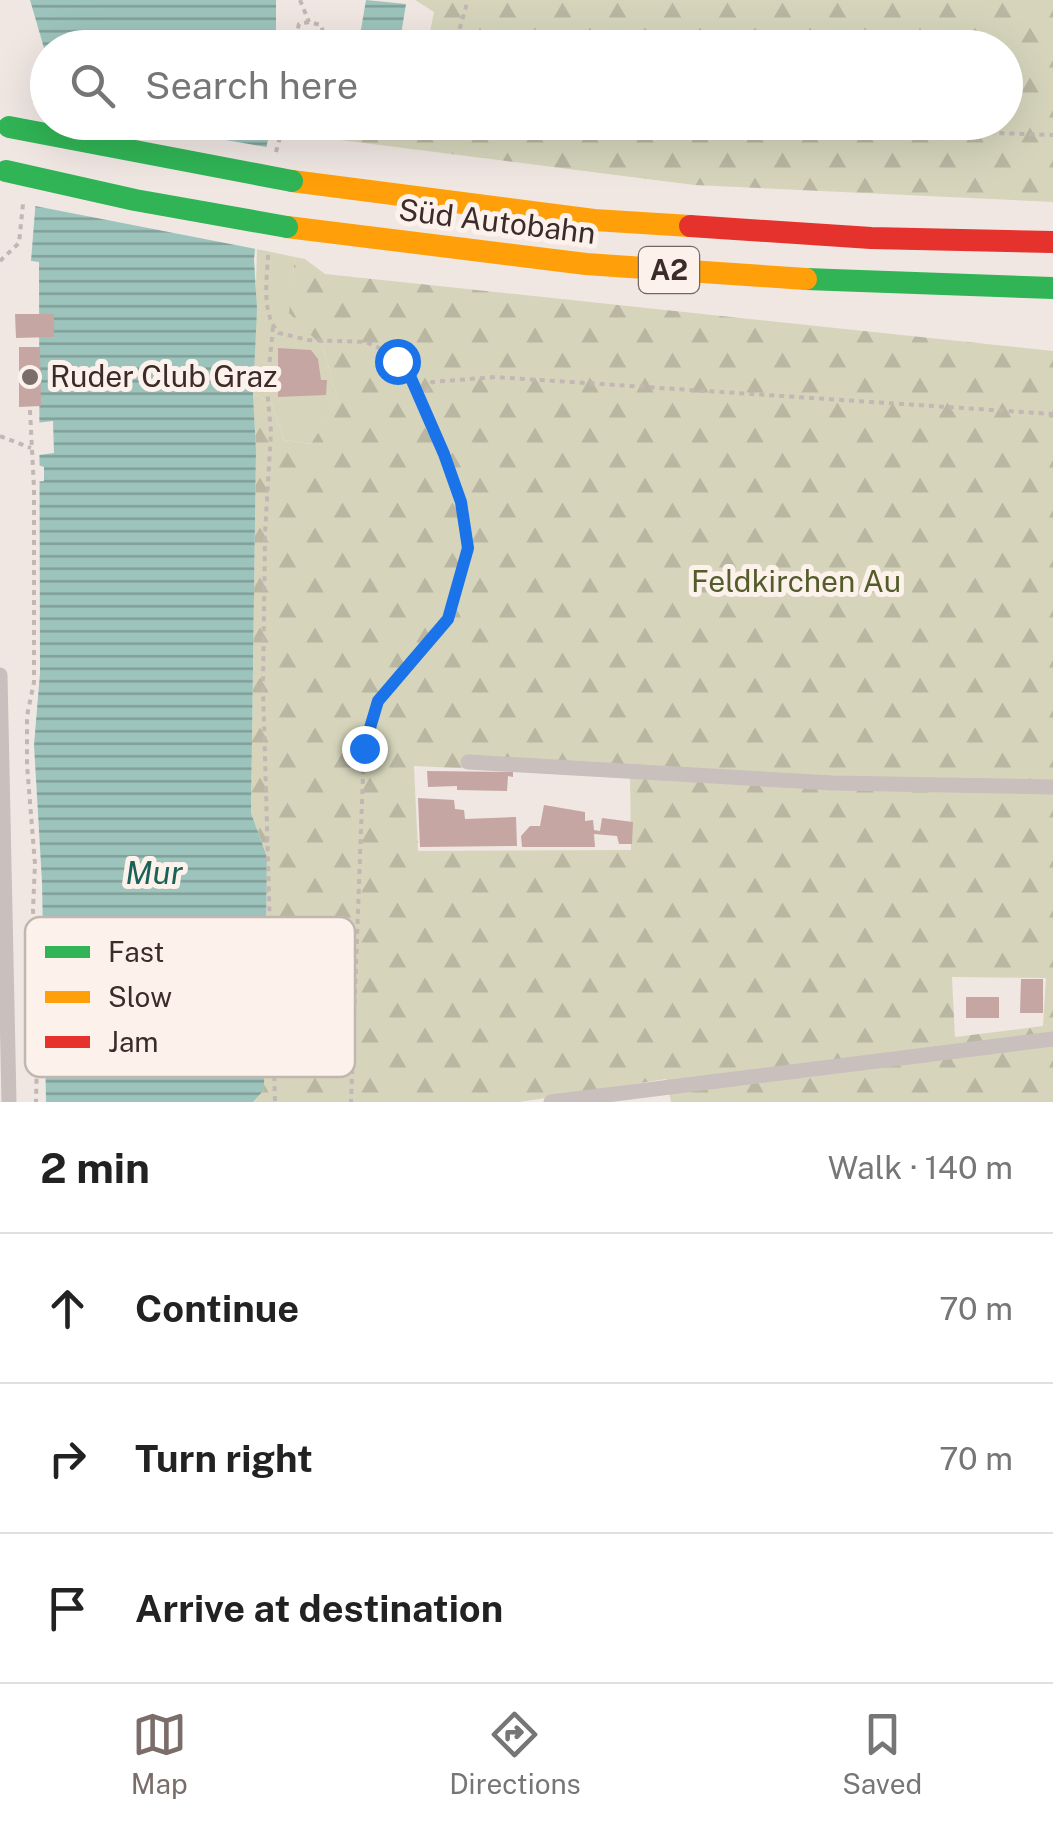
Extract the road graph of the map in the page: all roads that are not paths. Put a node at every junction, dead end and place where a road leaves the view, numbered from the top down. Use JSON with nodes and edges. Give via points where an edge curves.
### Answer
{"nodes":[{"id":1,"x":5,"y":125,"type":"edge"},
{"id":2,"x":30,"y":130,"type":"edge"},
{"id":3,"x":82,"y":140,"type":"edge"},
{"id":4,"x":3,"y":171,"type":"edge"},
{"id":5,"x":1053,"y":242,"type":"edge"},
{"id":6,"x":1053,"y":288,"type":"edge"},
{"id":7,"x":0,"y":675,"type":"edge"},
{"id":8,"x":468,"y":762,"type":"dead end"},
{"id":9,"x":1053,"y":787,"type":"edge"},
{"id":10,"x":1053,"y":1039,"type":"edge"},
{"id":11,"x":9,"y":1102,"type":"edge"},
{"id":12,"x":551,"y":1102,"type":"edge"}],
"edges":[{"from":1,"to":2,"type":"highway","name":"Süd Autobahn","number":"A2","bridge":true},
{"from":3,"to":5,"type":"highway","name":"Süd Autobahn","number":"A2","bridge":true,"via":[[292,181],[594,220]]},
{"from":4,"to":6,"type":"highway","name":"Süd Autobahn","number":"A2","bridge":true,"via":[[288,227],[586,264]]},
{"from":7,"to":11,"type":"street"},
{"from":8,"to":9,"type":"street","via":[[832,783]]},
{"from":10,"to":12,"type":"street"}]}
